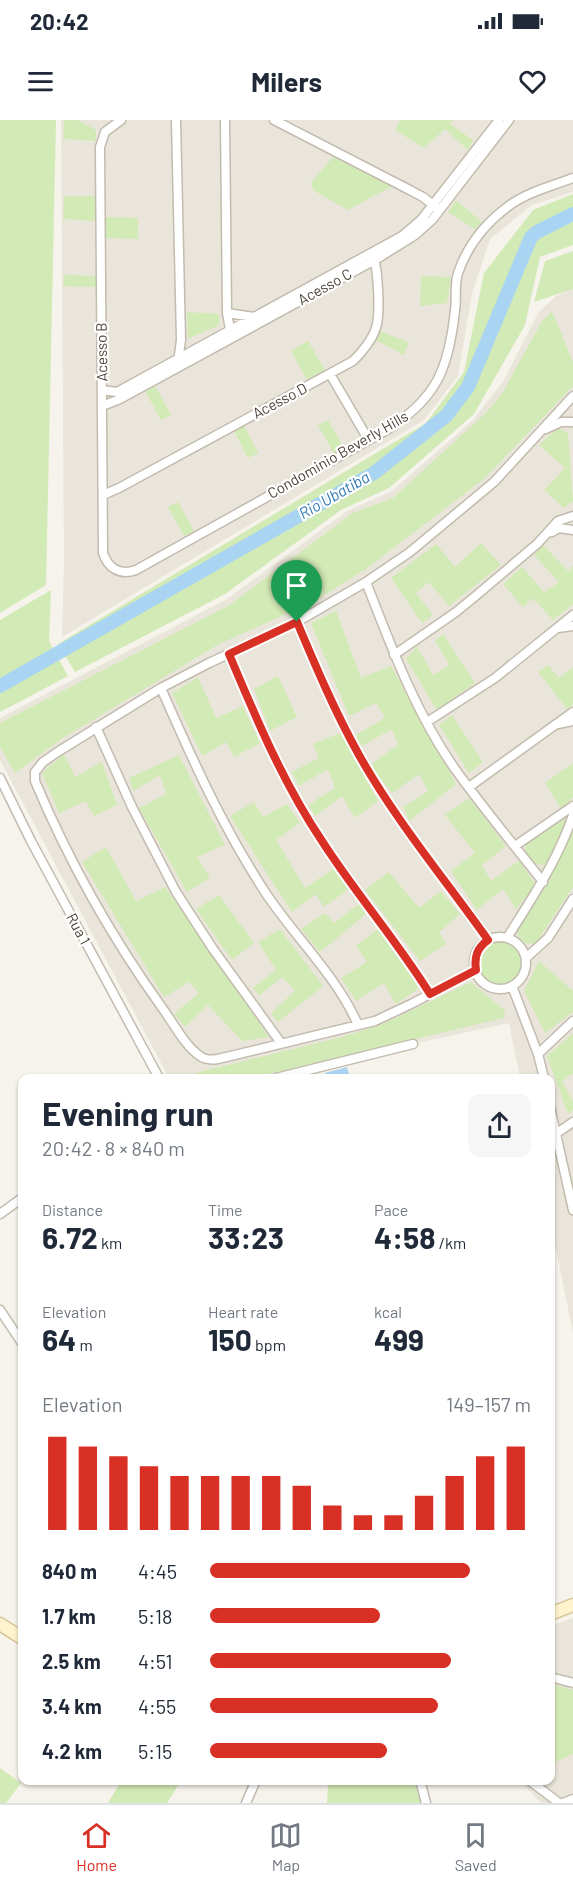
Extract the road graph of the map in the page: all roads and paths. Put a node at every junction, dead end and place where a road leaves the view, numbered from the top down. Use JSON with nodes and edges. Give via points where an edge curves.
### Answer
{"nodes":[{"id":1,"x":121,"y":120,"type":"edge"},
{"id":2,"x":176,"y":120,"type":"edge"},
{"id":3,"x":225,"y":120,"type":"edge"},
{"id":4,"x":274,"y":120,"type":"edge"},
{"id":5,"x":499,"y":120,"type":"edge"},
{"id":6,"x":509,"y":120,"type":"edge"},
{"id":7,"x":573,"y":178,"type":"edge"},
{"id":8,"x":437,"y":208,"type":"junction"},
{"id":9,"x":373,"y":256,"type":"junction"},
{"id":10,"x":227,"y":313,"type":"junction"},
{"id":11,"x":255,"y":317,"type":"junction"},
{"id":12,"x":231,"y":335,"type":"junction"},
{"id":13,"x":181,"y":340,"type":"junction"},
{"id":14,"x":194,"y":354,"type":"junction"},
{"id":15,"x":178,"y":362,"type":"junction"},
{"id":16,"x":330,"y":374,"type":"junction"},
{"id":17,"x":102,"y":390,"type":"junction"},
{"id":18,"x":118,"y":395,"type":"junction"},
{"id":19,"x":573,"y":396,"type":"edge"},
{"id":20,"x":102,"y":406,"type":"junction"},
{"id":21,"x":573,"y":422,"type":"edge"},
{"id":22,"x":543,"y":430,"type":"junction"},
{"id":23,"x":368,"y":439,"type":"junction"},
{"id":24,"x":103,"y":495,"type":"junction"},
{"id":25,"x":573,"y":516,"type":"edge"},
{"id":26,"x":573,"y":530,"type":"edge"},
{"id":27,"x":547,"y":535,"type":"junction"},
{"id":28,"x":118,"y":571,"type":"joint"},
{"id":29,"x":366,"y":582,"type":"junction"},
{"id":30,"x":573,"y":615,"type":"edge"},
{"id":31,"x":297,"y":622,"type":"junction"},
{"id":32,"x":573,"y":626,"type":"edge"},
{"id":33,"x":557,"y":628,"type":"junction"},
{"id":34,"x":229,"y":654,"type":"junction"},
{"id":35,"x":394,"y":655,"type":"junction"},
{"id":36,"x":160,"y":688,"type":"junction"},
{"id":37,"x":573,"y":712,"type":"edge"},
{"id":38,"x":573,"y":721,"type":"edge"},
{"id":39,"x":427,"y":722,"type":"junction"},
{"id":40,"x":555,"y":726,"type":"junction"},
{"id":41,"x":96,"y":727,"type":"junction"},
{"id":42,"x":0,"y":778,"type":"edge"},
{"id":43,"x":469,"y":787,"type":"junction"},
{"id":44,"x":573,"y":806,"type":"edge"},
{"id":45,"x":573,"y":815,"type":"edge"},
{"id":46,"x":515,"y":846,"type":"junction"},
{"id":47,"x":543,"y":882,"type":"junction"},
{"id":48,"x":573,"y":899,"type":"edge"},
{"id":49,"x":507,"y":938,"type":"junction"},
{"id":50,"x":488,"y":940,"type":"junction"},
{"id":51,"x":526,"y":958,"type":"junction"},
{"id":52,"x":476,"y":970,"type":"junction"},
{"id":53,"x":512,"y":986,"type":"junction"},
{"id":54,"x":430,"y":994,"type":"junction"},
{"id":55,"x":573,"y":1021,"type":"edge"},
{"id":56,"x":358,"y":1025,"type":"junction"},
{"id":57,"x":281,"y":1043,"type":"junction"},
{"id":58,"x":413,"y":1044,"type":"dead end"},
{"id":59,"x":538,"y":1054,"type":"junction"},
{"id":60,"x":157,"y":1074,"type":"edge"},
{"id":61,"x":292,"y":1074,"type":"edge"},
{"id":62,"x":543,"y":1074,"type":"edge"},
{"id":63,"x":573,"y":1122,"type":"edge"},
{"id":64,"x":555,"y":1126,"type":"edge"},
{"id":65,"x":557,"y":1133,"type":"junction"},
{"id":66,"x":18,"y":1201,"type":"edge"},
{"id":67,"x":573,"y":1210,"type":"edge"},
{"id":68,"x":0,"y":1214,"type":"edge"},
{"id":69,"x":0,"y":1310,"type":"edge"},
{"id":70,"x":18,"y":1336,"type":"edge"},
{"id":71,"x":573,"y":1605,"type":"edge"},
{"id":72,"x":555,"y":1612,"type":"edge"},
{"id":73,"x":0,"y":1624,"type":"edge"},
{"id":74,"x":18,"y":1635,"type":"edge"},
{"id":75,"x":555,"y":1678,"type":"edge"},
{"id":76,"x":573,"y":1683,"type":"edge"},
{"id":77,"x":254,"y":1785,"type":"edge"},
{"id":78,"x":421,"y":1785,"type":"edge"},
{"id":79,"x":536,"y":1785,"type":"edge"},
{"id":80,"x":573,"y":1799,"type":"edge"},
{"id":81,"x":246,"y":1803,"type":"edge"},
{"id":82,"x":426,"y":1803,"type":"edge"},
{"id":83,"x":561,"y":1803,"type":"edge"}],
"edges":[{"from":1,"to":17,"type":"street","name":"Acesso B","via":[[109,128],[100,147]]},
{"from":2,"to":13,"type":"street"},
{"from":3,"to":10,"type":"street"},
{"from":4,"to":8,"type":"street"},
{"from":5,"to":8,"type":"street","name":"Acesso C"},
{"from":6,"to":8,"type":"street","name":"Acesso C"},
{"from":7,"to":23,"type":"street","name":"Condominio Beverly Hills","via":[[522,197],[477,235],[457,275],[450,349],[436,384],[411,415]]},
{"from":8,"to":9,"type":"street","name":"Acesso C"},
{"from":9,"to":11,"type":"street","name":"Acesso C"},
{"from":9,"to":12,"type":"street","name":"Acesso C"},
{"from":9,"to":16,"type":"street","name":"Acesso D","via":[[377,324],[359,355]]},
{"from":10,"to":11,"type":"street"},
{"from":10,"to":12,"type":"street"},
{"from":11,"to":12,"type":"street","name":"Acesso C"},
{"from":12,"to":14,"type":"street","name":"Acesso C"},
{"from":13,"to":14,"type":"street"},
{"from":13,"to":15,"type":"street"},
{"from":14,"to":15,"type":"street","name":"Acesso C"},
{"from":15,"to":18,"type":"street","name":"Acesso C"},
{"from":16,"to":23,"type":"street"},
{"from":16,"to":24,"type":"street","name":"Acesso D"},
{"from":17,"to":18,"type":"street"},
{"from":17,"to":20,"type":"street","name":"Acesso B"},
{"from":18,"to":20,"type":"street","name":"Acesso C"},
{"from":19,"to":22,"type":"street"},
{"from":20,"to":24,"type":"street","name":"Acesso B"},
{"from":21,"to":22,"type":"street","via":[[561,422]]},
{"from":22,"to":29,"type":"street","via":[[472,502]]},
{"from":23,"to":28,"type":"street","name":"Condominio Beverly Hills","via":[[136,570]]},
{"from":24,"to":28,"type":"street","name":"Acesso B","via":[[103,553]]},
{"from":25,"to":27,"type":"street","via":[[558,521]]},
{"from":26,"to":27,"type":"street","via":[[559,528]]},
{"from":27,"to":35,"type":"street","via":[[456,612]]},
{"from":29,"to":31,"type":"street"},
{"from":29,"to":35,"type":"street"},
{"from":30,"to":33,"type":"street"},
{"from":31,"to":34,"type":"street"},
{"from":31,"to":50,"type":"street","via":[[359,757],[420,850]]},
{"from":32,"to":33,"type":"street"},
{"from":33,"to":39,"type":"street","via":[[495,678]]},
{"from":34,"to":36,"type":"street"},
{"from":34,"to":54,"type":"street","via":[[258,723],[304,813]]},
{"from":35,"to":39,"type":"street"},
{"from":36,"to":41,"type":"street"},
{"from":36,"to":56,"type":"street","via":[[235,843],[273,903],[344,998]]},
{"from":37,"to":40,"type":"street"},
{"from":38,"to":40,"type":"street"},
{"from":39,"to":43,"type":"street"},
{"from":40,"to":43,"type":"street"},
{"from":41,"to":57,"type":"street","via":[[176,892]]},
{"from":41,"to":57,"type":"street","via":[[43,762],[34,776],[107,926],[200,1056],[218,1059]]},
{"from":42,"to":60,"type":"street","name":"Rua 1"},
{"from":43,"to":46,"type":"street"},
{"from":44,"to":46,"type":"street"},
{"from":45,"to":47,"type":"street"},
{"from":46,"to":47,"type":"street"},
{"from":47,"to":49,"type":"street"},
{"from":48,"to":51,"type":"street","via":[[548,938]]},
{"from":49,"to":50,"type":"street"},
{"from":49,"to":51,"type":"street","via":[[519,945]]},
{"from":50,"to":52,"type":"street","via":[[476,953]]},
{"from":51,"to":53,"type":"street","via":[[524,975]]},
{"from":52,"to":53,"type":"street","via":[[486,984],[503,989]]},
{"from":52,"to":54,"type":"street"},
{"from":53,"to":59,"type":"street"},
{"from":54,"to":56,"type":"street","via":[[375,1021]]},
{"from":55,"to":59,"type":"street"},
{"from":56,"to":57,"type":"street"},
{"from":58,"to":61,"type":"street"},
{"from":59,"to":62,"type":"street"},
{"from":63,"to":65,"type":"street"},
{"from":64,"to":65,"type":"street"},
{"from":65,"to":67,"type":"street"},
{"from":66,"to":68,"type":"street"},
{"from":69,"to":70,"type":"street"},
{"from":71,"to":72,"type":"street"},
{"from":73,"to":74,"type":"street"},
{"from":75,"to":76,"type":"street"},
{"from":77,"to":81,"type":"street"},
{"from":78,"to":82,"type":"street"},
{"from":79,"to":83,"type":"street"},
{"from":80,"to":83,"type":"street"}]}
